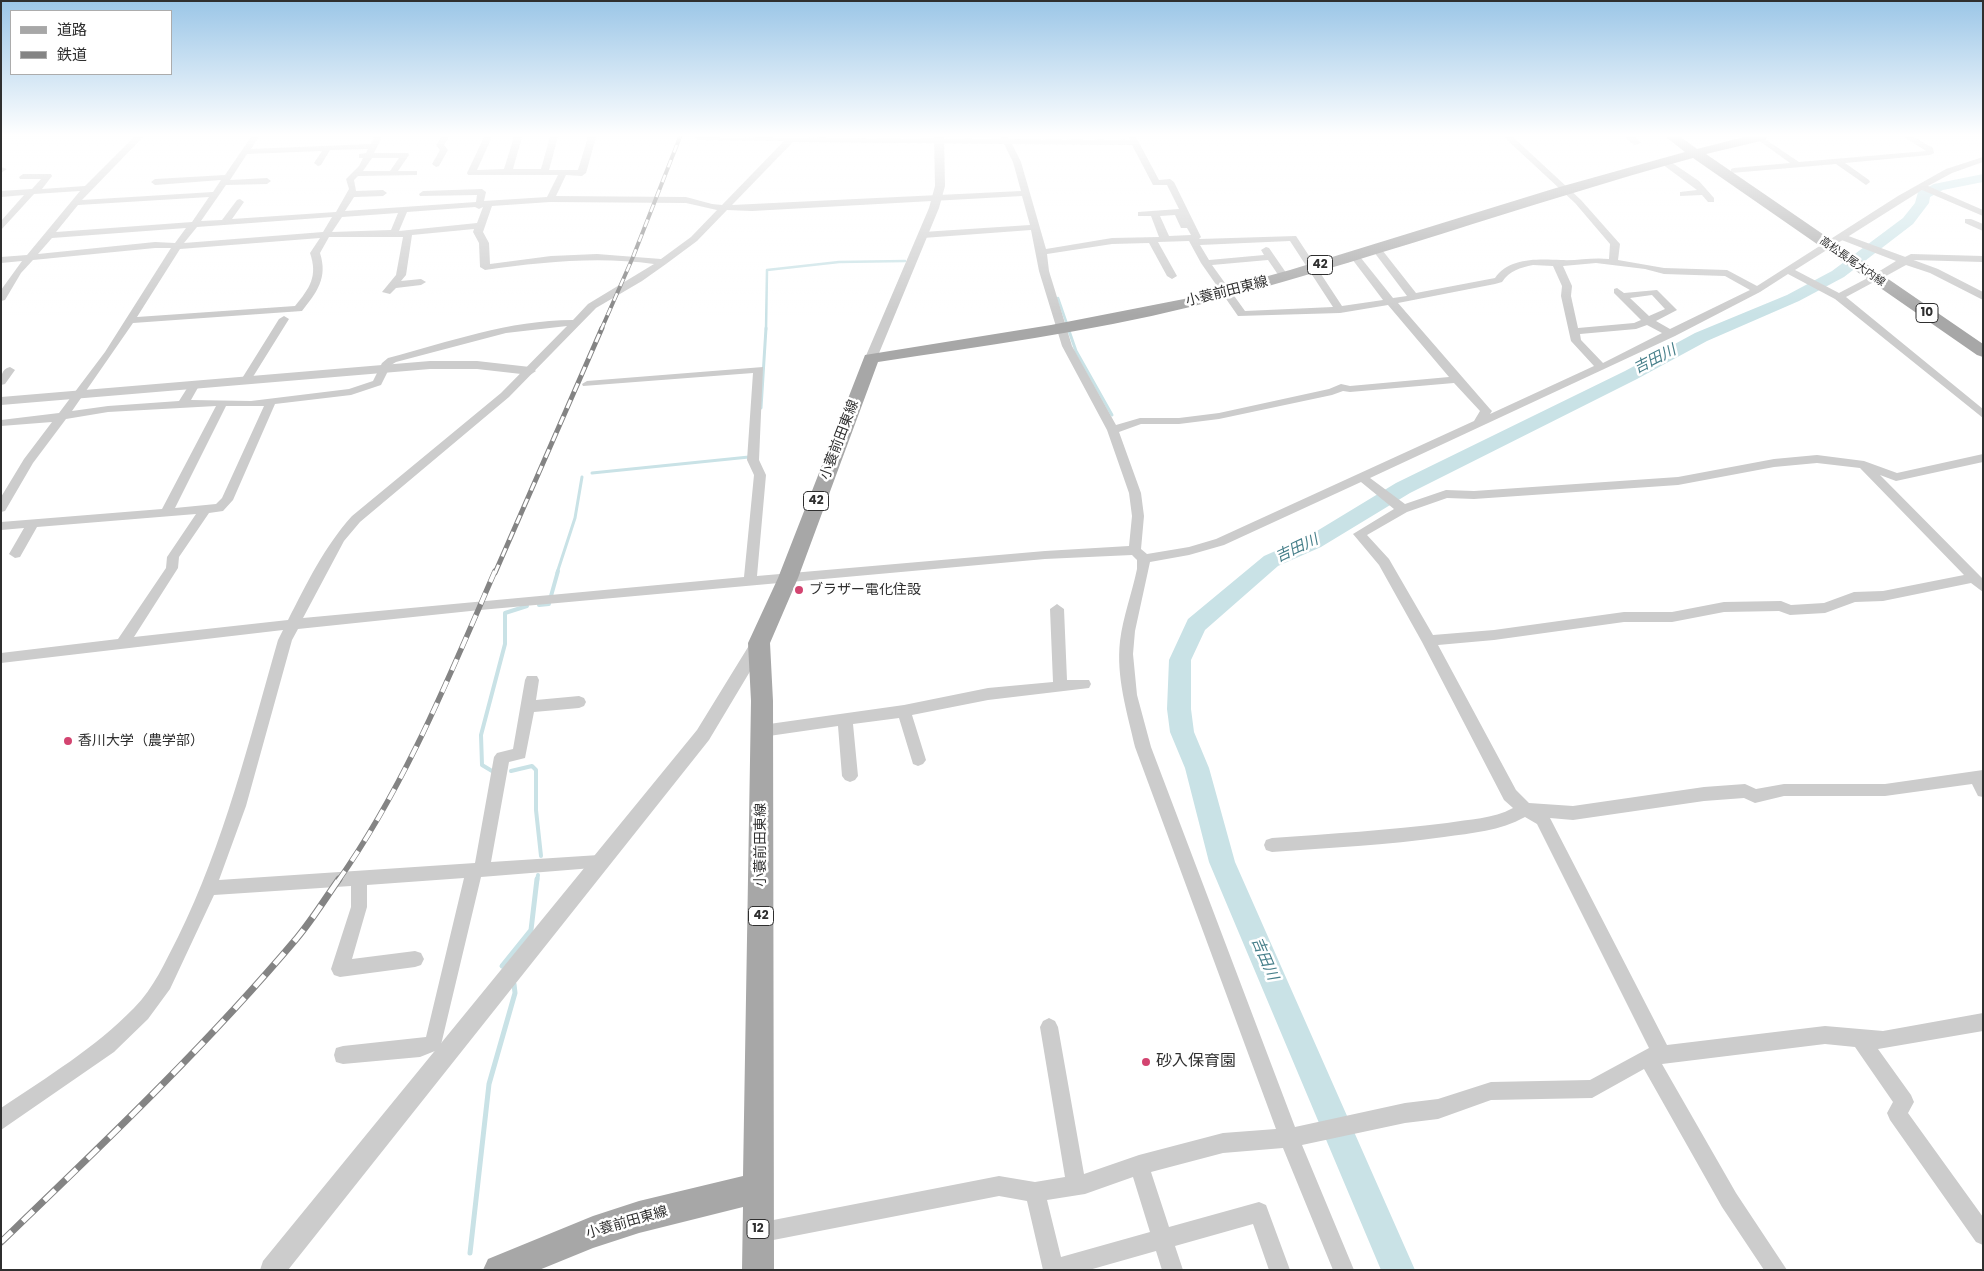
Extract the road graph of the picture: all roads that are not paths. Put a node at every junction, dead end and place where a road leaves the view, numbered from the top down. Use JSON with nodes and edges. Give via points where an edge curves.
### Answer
{"nodes":[{"id":1,"x":29,"y":196,"type":"edge"},
{"id":2,"x":80,"y":196,"type":"edge"},
{"id":3,"x":191,"y":196,"type":"edge"},
{"id":4,"x":213,"y":196,"type":"edge"},
{"id":5,"x":350,"y":196,"type":"edge"},
{"id":6,"x":483,"y":196,"type":"edge"},
{"id":7,"x":551,"y":196,"type":"edge"},
{"id":8,"x":737,"y":196,"type":"edge"},
{"id":9,"x":952,"y":196,"type":"edge"},
{"id":10,"x":1027,"y":196,"type":"edge"},
{"id":11,"x":1177,"y":196,"type":"edge"},
{"id":12,"x":1546,"y":196,"type":"edge"},
{"id":13,"x":1573,"y":196,"type":"edge"},
{"id":14,"x":1708,"y":196,"type":"edge"},
{"id":15,"x":1768,"y":196,"type":"edge"},
{"id":16,"x":1771,"y":196,"type":"edge"},
{"id":17,"x":1906,"y":196,"type":"edge"},
{"id":18,"x":1947,"y":196,"type":"edge"},
{"id":19,"x":937,"y":197,"type":"junction"},
{"id":20,"x":550,"y":199,"type":"junction"},
{"id":21,"x":1712,"y":200,"type":"dead end"},
{"id":22,"x":240,"y":202,"type":"dead end"},
{"id":23,"x":74,"y":203,"type":"junction"},
{"id":24,"x":484,"y":205,"type":"junction"},
{"id":25,"x":288,"y":208,"type":"dead end"},
{"id":26,"x":726,"y":208,"type":"junction"},
{"id":27,"x":403,"y":212,"type":"junction"},
{"id":28,"x":1154,"y":213,"type":"junction"},
{"id":29,"x":1983,"y":213,"type":"edge"},
{"id":30,"x":1141,"y":214,"type":"dead end"},
{"id":31,"x":338,"y":216,"type":"junction"},
{"id":32,"x":282,"y":219,"type":"junction"},
{"id":33,"x":1968,"y":221,"type":"dead end"},
{"id":34,"x":225,"y":222,"type":"junction"},
{"id":35,"x":195,"y":224,"type":"junction"},
{"id":36,"x":479,"y":226,"type":"junction"},
{"id":37,"x":1,"y":227,"type":"edge"},
{"id":38,"x":1034,"y":227,"type":"junction"},
{"id":39,"x":1983,"y":228,"type":"edge"},
{"id":40,"x":398,"y":233,"type":"junction"},
{"id":41,"x":326,"y":235,"type":"junction"},
{"id":42,"x":922,"y":235,"type":"junction"},
{"id":43,"x":49,"y":236,"type":"junction"},
{"id":44,"x":1165,"y":239,"type":"junction"},
{"id":45,"x":1192,"y":239,"type":"junction"},
{"id":46,"x":1259,"y":239,"type":"junction"},
{"id":47,"x":1152,"y":240,"type":"junction"},
{"id":48,"x":1839,"y":243,"type":"junction"},
{"id":49,"x":178,"y":245,"type":"junction"},
{"id":50,"x":1376,"y":248,"type":"junction"},
{"id":51,"x":1042,"y":252,"type":"junction"},
{"id":52,"x":1354,"y":255,"type":"junction"},
{"id":53,"x":1271,"y":257,"type":"junction"},
{"id":54,"x":29,"y":258,"type":"junction"},
{"id":55,"x":1901,"y":258,"type":"junction"},
{"id":56,"x":1983,"y":259,"type":"edge"},
{"id":57,"x":1,"y":260,"type":"edge"},
{"id":58,"x":1613,"y":261,"type":"junction"},
{"id":59,"x":663,"y":262,"type":"junction"},
{"id":60,"x":1206,"y":262,"type":"junction"},
{"id":61,"x":1556,"y":262,"type":"junction"},
{"id":62,"x":1313,"y":268,"type":"junction"},
{"id":63,"x":1790,"y":271,"type":"junction"},
{"id":64,"x":1876,"y":274,"type":"junction"},
{"id":65,"x":1172,"y":276,"type":"dead end"},
{"id":66,"x":1284,"y":276,"type":"junction"},
{"id":67,"x":422,"y":281,"type":"dead end"},
{"id":68,"x":1757,"y":290,"type":"junction"},
{"id":69,"x":1226,"y":293,"type":"junction"},
{"id":70,"x":2,"y":297,"type":"edge"},
{"id":71,"x":1839,"y":297,"type":"junction"},
{"id":72,"x":1983,"y":297,"type":"edge"},
{"id":73,"x":1414,"y":298,"type":"junction"},
{"id":74,"x":1390,"y":301,"type":"junction"},
{"id":75,"x":1340,"y":310,"type":"junction"},
{"id":76,"x":284,"y":319,"type":"dead end"},
{"id":77,"x":131,"y":320,"type":"junction"},
{"id":78,"x":1648,"y":321,"type":"junction"},
{"id":79,"x":576,"y":322,"type":"junction"},
{"id":80,"x":1061,"y":328,"type":"junction"},
{"id":81,"x":1574,"y":331,"type":"junction"},
{"id":82,"x":1672,"y":334,"type":"junction"},
{"id":83,"x":1983,"y":343,"type":"edge"},
{"id":84,"x":1983,"y":352,"type":"edge"},
{"id":85,"x":871,"y":358,"type":"junction"},
{"id":86,"x":1601,"y":367,"type":"junction"},
{"id":87,"x":10,"y":370,"type":"dead end"},
{"id":88,"x":384,"y":370,"type":"junction"},
{"id":89,"x":530,"y":371,"type":"junction"},
{"id":90,"x":246,"y":380,"type":"junction"},
{"id":91,"x":1457,"y":380,"type":"junction"},
{"id":92,"x":1,"y":382,"type":"edge"},
{"id":93,"x":195,"y":384,"type":"junction"},
{"id":94,"x":587,"y":384,"type":"dead end"},
{"id":95,"x":77,"y":394,"type":"junction"},
{"id":96,"x":1,"y":401,"type":"edge"},
{"id":97,"x":223,"y":402,"type":"junction"},
{"id":98,"x":272,"y":402,"type":"junction"},
{"id":99,"x":183,"y":404,"type":"junction"},
{"id":100,"x":1983,"y":415,"type":"edge"},
{"id":101,"x":59,"y":417,"type":"junction"},
{"id":102,"x":1479,"y":422,"type":"junction"},
{"id":103,"x":1,"y":423,"type":"edge"},
{"id":104,"x":1113,"y":430,"type":"junction"},
{"id":105,"x":1983,"y":458,"type":"edge"},
{"id":106,"x":1864,"y":465,"type":"junction"},
{"id":107,"x":1363,"y":478,"type":"junction"},
{"id":108,"x":1,"y":508,"type":"edge"},
{"id":109,"x":1403,"y":509,"type":"junction"},
{"id":110,"x":205,"y":510,"type":"junction"},
{"id":111,"x":167,"y":511,"type":"junction"},
{"id":112,"x":33,"y":524,"type":"junction"},
{"id":113,"x":1,"y":526,"type":"edge"},
{"id":114,"x":15,"y":554,"type":"dead end"},
{"id":115,"x":1140,"y":554,"type":"junction"},
{"id":116,"x":788,"y":578,"type":"junction"},
{"id":117,"x":750,"y":581,"type":"junction"},
{"id":118,"x":1978,"y":582,"type":"edge"},
{"id":119,"x":1057,"y":609,"type":"dead end"},
{"id":120,"x":293,"y":624,"type":"junction"},
{"id":121,"x":1429,"y":641,"type":"junction"},
{"id":122,"x":759,"y":643,"type":"junction"},
{"id":123,"x":122,"y":644,"type":"junction"},
{"id":124,"x":1,"y":658,"type":"edge"},
{"id":125,"x":532,"y":680,"type":"dead end"},
{"id":126,"x":1084,"y":684,"type":"dead end"},
{"id":127,"x":1060,"y":687,"type":"junction"},
{"id":128,"x":579,"y":702,"type":"dead end"},
{"id":129,"x":527,"y":708,"type":"junction"},
{"id":130,"x":904,"y":711,"type":"junction"},
{"id":131,"x":845,"y":720,"type":"junction"},
{"id":132,"x":762,"y":731,"type":"junction"},
{"id":133,"x":918,"y":760,"type":"dead end"},
{"id":134,"x":850,"y":776,"type":"dead end"},
{"id":135,"x":1980,"y":781,"type":"edge"},
{"id":136,"x":1525,"y":810,"type":"junction"},
{"id":137,"x":1272,"y":845,"type":"dead end"},
{"id":138,"x":599,"y":862,"type":"junction"},
{"id":139,"x":478,"y":869,"type":"junction"},
{"id":140,"x":360,"y":877,"type":"junction"},
{"id":141,"x":207,"y":888,"type":"junction"},
{"id":142,"x":415,"y":959,"type":"dead end"},
{"id":143,"x":1983,"y":1022,"type":"edge"},
{"id":144,"x":1048,"y":1027,"type":"dead end"},
{"id":145,"x":1859,"y":1037,"type":"junction"},
{"id":146,"x":441,"y":1046,"type":"junction"},
{"id":147,"x":343,"y":1055,"type":"dead end"},
{"id":148,"x":1654,"y":1056,"type":"junction"},
{"id":149,"x":1,"y":1120,"type":"edge"},
{"id":150,"x":1289,"y":1138,"type":"junction"},
{"id":151,"x":1140,"y":1165,"type":"junction"},
{"id":152,"x":1076,"y":1186,"type":"junction"},
{"id":153,"x":759,"y":1188,"type":"junction"},
{"id":154,"x":1036,"y":1192,"type":"junction"},
{"id":155,"x":758,"y":1233,"type":"junction"},
{"id":156,"x":1983,"y":1235,"type":"edge"},
{"id":157,"x":1163,"y":1239,"type":"junction"},
{"id":158,"x":1054,"y":1269,"type":"edge"},
{"id":159,"x":272,"y":1270,"type":"edge"},
{"id":160,"x":499,"y":1270,"type":"edge"},
{"id":161,"x":758,"y":1270,"type":"edge"},
{"id":162,"x":1173,"y":1270,"type":"edge"},
{"id":163,"x":1280,"y":1270,"type":"edge"},
{"id":164,"x":1344,"y":1270,"type":"edge"},
{"id":165,"x":1777,"y":1270,"type":"edge"}],
"edges":[{"from":1,"to":37,"type":"street"},
{"from":2,"to":23,"type":"street"},
{"from":3,"to":23,"type":"street","via":[[186,205],[103,211],[100,208],[105,201]]},
{"from":4,"to":35,"type":"street"},
{"from":5,"to":31,"type":"street"},
{"from":6,"to":24,"type":"street"},
{"from":7,"to":20,"type":"street"},
{"from":8,"to":26,"type":"street"},
{"from":9,"to":19,"type":"street"},
{"from":10,"to":38,"type":"street"},
{"from":11,"to":45,"type":"street","via":[[1196,237]]},
{"from":12,"to":50,"type":"main road","name":"小蓑前田東線","number":"42"},
{"from":13,"to":58,"type":"street","via":[[1615,244]]},
{"from":14,"to":21,"type":"street"},
{"from":15,"to":48,"type":"main road","name":"高松長尾大内線","number":"10"},
{"from":16,"to":48,"type":"main road","name":"高松長尾大内線","number":"10"},
{"from":17,"to":48,"type":"street"},
{"from":18,"to":29,"type":"street"},
{"from":19,"to":26,"type":"street"},
{"from":19,"to":42,"type":"street"},
{"from":20,"to":24,"type":"street"},
{"from":20,"to":26,"type":"street","via":[[686,200]]},
{"from":22,"to":34,"type":"street"},
{"from":23,"to":43,"type":"street"},
{"from":24,"to":27,"type":"street"},
{"from":24,"to":36,"type":"street"},
{"from":25,"to":32,"type":"street"},
{"from":26,"to":59,"type":"street","via":[[694,239]]},
{"from":27,"to":31,"type":"street"},
{"from":27,"to":40,"type":"street"},
{"from":28,"to":30,"type":"street"},
{"from":28,"to":44,"type":"street"},
{"from":28,"to":45,"type":"street","via":[[1178,212]]},
{"from":31,"to":32,"type":"street"},
{"from":31,"to":41,"type":"street"},
{"from":32,"to":34,"type":"street"},
{"from":33,"to":39,"type":"street"},
{"from":34,"to":35,"type":"street"},
{"from":35,"to":43,"type":"street"},
{"from":35,"to":49,"type":"street"},
{"from":36,"to":40,"type":"street"},
{"from":36,"to":59,"type":"street","via":[[485,267],[573,258],[633,257]]},
{"from":38,"to":42,"type":"street"},
{"from":38,"to":51,"type":"street"},
{"from":40,"to":41,"type":"street"},
{"from":40,"to":67,"type":"street","via":[[408,235],[401,275],[390,289]]},
{"from":41,"to":49,"type":"street"},
{"from":41,"to":77,"type":"street","via":[[315,253],[319,265],[318,281],[314,291],[298,309]]},
{"from":42,"to":85,"type":"street"},
{"from":43,"to":54,"type":"street"},
{"from":44,"to":45,"type":"street"},
{"from":44,"to":47,"type":"street"},
{"from":45,"to":46,"type":"street"},
{"from":45,"to":60,"type":"street"},
{"from":46,"to":53,"type":"street"},
{"from":46,"to":62,"type":"street","via":[[1293,238]]},
{"from":47,"to":51,"type":"street","via":[[1112,241]]},
{"from":47,"to":65,"type":"street"},
{"from":48,"to":55,"type":"street"},
{"from":48,"to":63,"type":"street"},
{"from":48,"to":64,"type":"main road","name":"高松長尾大内線","number":"10"},
{"from":49,"to":54,"type":"street"},
{"from":49,"to":77,"type":"street"},
{"from":50,"to":52,"type":"main road","name":"小蓑前田東線","number":"42"},
{"from":50,"to":73,"type":"street"},
{"from":51,"to":80,"type":"street","via":[[1044,271]]},
{"from":52,"to":62,"type":"main road","name":"小蓑前田東線","number":"42"},
{"from":52,"to":74,"type":"street"},
{"from":53,"to":60,"type":"street"},
{"from":53,"to":66,"type":"street"},
{"from":54,"to":57,"type":"street"},
{"from":54,"to":70,"type":"street"},
{"from":55,"to":56,"type":"street"},
{"from":55,"to":64,"type":"street"},
{"from":55,"to":72,"type":"street"},
{"from":58,"to":61,"type":"street"},
{"from":58,"to":68,"type":"street","via":[[1664,271],[1727,273]]},
{"from":59,"to":79,"type":"street","via":[[592,306]]},
{"from":60,"to":69,"type":"street"},
{"from":61,"to":73,"type":"street","via":[[1533,262],[1513,267],[1499,280]]},
{"from":61,"to":81,"type":"street","via":[[1567,286],[1566,296]]},
{"from":62,"to":66,"type":"main road","name":"小蓑前田東線","number":"42"},
{"from":62,"to":75,"type":"street"},
{"from":63,"to":68,"type":"street"},
{"from":63,"to":71,"type":"street"},
{"from":64,"to":71,"type":"street"},
{"from":64,"to":83,"type":"main road","name":"高松長尾大内線","number":"10"},
{"from":64,"to":84,"type":"main road","name":"高松長尾大内線","number":"10"},
{"from":66,"to":69,"type":"main road","name":"小蓑前田東線","number":"42"},
{"from":68,"to":82,"type":"street"},
{"from":69,"to":75,"type":"street","via":[[1242,314]]},
{"from":69,"to":80,"type":"main road","name":"小蓑前田東線","number":"42"},
{"from":71,"to":100,"type":"street"},
{"from":73,"to":74,"type":"street"},
{"from":74,"to":75,"type":"street"},
{"from":74,"to":91,"type":"street"},
{"from":76,"to":90,"type":"street"},
{"from":77,"to":95,"type":"street"},
{"from":78,"to":78,"type":"street","via":[[1672,310],[1654,292],[1619,293]]},
{"from":78,"to":81,"type":"street","via":[[1636,326]]},
{"from":78,"to":82,"type":"street"},
{"from":79,"to":88,"type":"street","via":[[535,324],[476,337],[392,360]]},
{"from":79,"to":89,"type":"street"},
{"from":80,"to":85,"type":"main road","name":"小蓑前田東線","number":"42"},
{"from":80,"to":104,"type":"street","via":[[1079,372]]},
{"from":81,"to":86,"type":"street","via":[[1576,341]]},
{"from":82,"to":86,"type":"street"},
{"from":85,"to":116,"type":"main road","name":"小蓑前田東線","number":"42"},
{"from":86,"to":102,"type":"street"},
{"from":87,"to":92,"type":"street"},
{"from":88,"to":89,"type":"street","via":[[450,365]]},
{"from":88,"to":90,"type":"street"},
{"from":88,"to":98,"type":"street","via":[[377,384],[368,387]]},
{"from":89,"to":120,"type":"street","via":[[356,519],[320,568]]},
{"from":90,"to":93,"type":"street"},
{"from":91,"to":102,"type":"street","via":[[1486,411]]},
{"from":91,"to":104,"type":"street","via":[[1341,387],[1332,392],[1219,416],[1140,421]]},
{"from":93,"to":95,"type":"street"},
{"from":93,"to":99,"type":"street"},
{"from":94,"to":117,"type":"street","via":[[759,369],[753,460],[760,475]]},
{"from":95,"to":96,"type":"street"},
{"from":95,"to":101,"type":"street"},
{"from":97,"to":98,"type":"street"},
{"from":97,"to":99,"type":"street"},
{"from":97,"to":111,"type":"street"},
{"from":98,"to":110,"type":"street","via":[[227,500],[218,508]]},
{"from":99,"to":101,"type":"street","via":[[108,409]]},
{"from":101,"to":103,"type":"street"},
{"from":101,"to":108,"type":"street"},
{"from":102,"to":107,"type":"street"},
{"from":104,"to":115,"type":"street","via":[[1135,494]]},
{"from":105,"to":106,"type":"street","via":[[1896,476]]},
{"from":106,"to":109,"type":"street","via":[[1817,459],[1774,463],[1678,481],[1474,495],[1446,494]]},
{"from":106,"to":118,"type":"street"},
{"from":107,"to":109,"type":"street"},
{"from":107,"to":115,"type":"street","via":[[1220,542],[1189,551]]},
{"from":109,"to":121,"type":"street","via":[[1359,534],[1384,562]]},
{"from":110,"to":111,"type":"street"},
{"from":110,"to":123,"type":"street"},
{"from":111,"to":112,"type":"street"},
{"from":112,"to":113,"type":"street"},
{"from":112,"to":114,"type":"street"},
{"from":115,"to":116,"type":"street"},
{"from":115,"to":150,"type":"street","via":[[1144,571],[1127,642],[1127,673],[1132,703],[1153,778]]},
{"from":116,"to":117,"type":"street"},
{"from":116,"to":122,"type":"main road","name":"小蓑前田東線","number":"42"},
{"from":117,"to":120,"type":"street"},
{"from":118,"to":121,"type":"street","via":[[1854,597],[1825,608],[1724,607],[1672,617],[1624,617]]},
{"from":119,"to":127,"type":"street"},
{"from":120,"to":123,"type":"street"},
{"from":120,"to":141,"type":"street","via":[[285,640],[238,806]]},
{"from":121,"to":136,"type":"street","via":[[1510,794]]},
{"from":122,"to":132,"type":"main road","name":"小蓑前田東線","number":"42"},
{"from":122,"to":138,"type":"street","via":[[703,735]]},
{"from":123,"to":124,"type":"street"},
{"from":125,"to":129,"type":"street"},
{"from":126,"to":127,"type":"street"},
{"from":127,"to":130,"type":"street","via":[[988,694]]},
{"from":128,"to":129,"type":"street"},
{"from":129,"to":139,"type":"street","via":[[520,754],[502,757]]},
{"from":130,"to":131,"type":"street"},
{"from":130,"to":133,"type":"street"},
{"from":131,"to":132,"type":"street"},
{"from":131,"to":134,"type":"street"},
{"from":132,"to":153,"type":"main road","name":"小蓑前田東線","number":"42"},
{"from":135,"to":136,"type":"street","via":[[1885,790],[1784,790],[1755,796],[1746,791],[1704,794],[1573,813]]},
{"from":136,"to":137,"type":"street","via":[[1486,824]]},
{"from":136,"to":148,"type":"street","via":[[1543,819]]},
{"from":138,"to":139,"type":"street"},
{"from":138,"to":146,"type":"street"},
{"from":139,"to":140,"type":"street"},
{"from":139,"to":146,"type":"street"},
{"from":140,"to":141,"type":"street"},
{"from":140,"to":142,"type":"street","via":[[359,908],[340,969]]},
{"from":141,"to":149,"type":"street","via":[[164,983],[142,1013],[107,1046]]},
{"from":143,"to":145,"type":"street","via":[[1883,1040]]},
{"from":144,"to":152,"type":"street"},
{"from":145,"to":148,"type":"street","via":[[1825,1035]]},
{"from":145,"to":156,"type":"street","via":[[1904,1102],[1897,1113]]},
{"from":146,"to":147,"type":"street"},
{"from":146,"to":159,"type":"street"},
{"from":148,"to":150,"type":"street","via":[[1592,1089],[1492,1091],[1438,1109]]},
{"from":148,"to":165,"type":"street","via":[[1729,1200]]},
{"from":150,"to":151,"type":"street","via":[[1223,1143]]},
{"from":150,"to":164,"type":"street"},
{"from":151,"to":152,"type":"street"},
{"from":151,"to":157,"type":"street"},
{"from":152,"to":154,"type":"street"},
{"from":153,"to":155,"type":"main road","number":"12"},
{"from":153,"to":160,"type":"main road","name":"小蓑前田東線","via":[[639,1217],[592,1232]]},
{"from":154,"to":155,"type":"street","via":[[999,1186]]},
{"from":154,"to":158,"type":"street"},
{"from":155,"to":161,"type":"main road","number":"12"},
{"from":157,"to":158,"type":"street"},
{"from":157,"to":162,"type":"street"},
{"from":157,"to":163,"type":"street","via":[[1259,1212]]}]}
